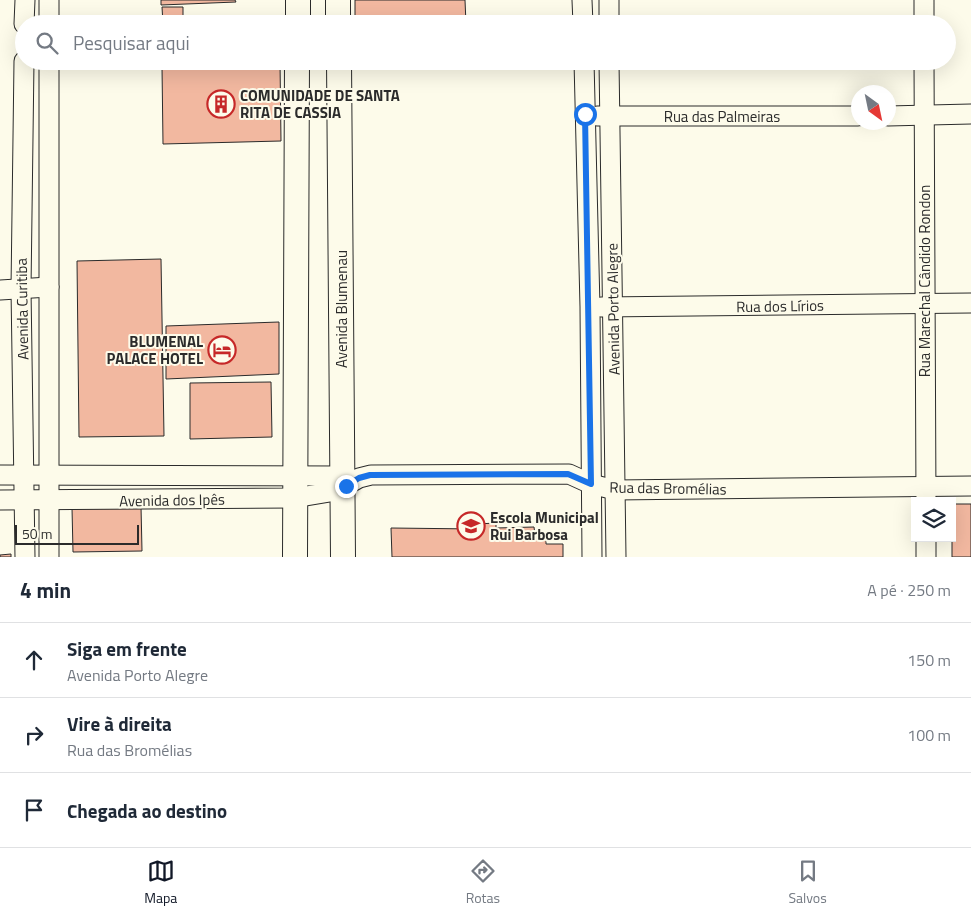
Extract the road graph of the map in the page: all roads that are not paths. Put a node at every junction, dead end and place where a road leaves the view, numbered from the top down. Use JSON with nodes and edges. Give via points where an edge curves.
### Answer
{"nodes":[{"id":1,"x":25,"y":0,"type":"edge"},
{"id":2,"x":49,"y":0,"type":"edge"},
{"id":3,"x":298,"y":0,"type":"edge"},
{"id":4,"x":338,"y":0,"type":"edge"},
{"id":5,"x":582,"y":0,"type":"edge"},
{"id":6,"x":610,"y":0,"type":"edge"},
{"id":7,"x":924,"y":0,"type":"edge"},
{"id":8,"x":24,"y":15,"type":"edge"},
{"id":9,"x":49,"y":15,"type":"edge"},
{"id":10,"x":298,"y":15,"type":"edge"},
{"id":11,"x":338,"y":15,"type":"edge"},
{"id":12,"x":583,"y":15,"type":"edge"},
{"id":13,"x":609,"y":15,"type":"edge"},
{"id":14,"x":924,"y":15,"type":"edge"},
{"id":15,"x":24,"y":70,"type":"edge"},
{"id":16,"x":49,"y":70,"type":"edge"},
{"id":17,"x":297,"y":70,"type":"edge"},
{"id":18,"x":339,"y":70,"type":"edge"},
{"id":19,"x":584,"y":70,"type":"edge"},
{"id":20,"x":609,"y":70,"type":"edge"},
{"id":21,"x":924,"y":70,"type":"edge"},
{"id":22,"x":585,"y":114,"type":"junction"},
{"id":23,"x":971,"y":114,"type":"edge"},
{"id":24,"x":851,"y":116,"type":"edge"},
{"id":25,"x":896,"y":116,"type":"edge"},
{"id":26,"x":924,"y":116,"type":"junction"},
{"id":27,"x":608,"y":117,"type":"junction"},
{"id":28,"x":49,"y":287,"type":"junction"},
{"id":29,"x":21,"y":289,"type":"junction"},
{"id":30,"x":0,"y":290,"type":"edge"},
{"id":31,"x":971,"y":303,"type":"edge"},
{"id":32,"x":924,"y":304,"type":"junction"},
{"id":33,"x":590,"y":307,"type":"junction"},
{"id":34,"x":614,"y":308,"type":"junction"},
{"id":35,"x":50,"y":474,"type":"junction"},
{"id":36,"x":0,"y":475,"type":"edge"},
{"id":37,"x":25,"y":475,"type":"junction"},
{"id":38,"x":342,"y":482,"type":"junction"},
{"id":39,"x":591,"y":484,"type":"junction"},
{"id":40,"x":971,"y":486,"type":"edge"},
{"id":41,"x":294,"y":487,"type":"junction"},
{"id":42,"x":615,"y":490,"type":"junction"},
{"id":43,"x":926,"y":494,"type":"edge"},
{"id":44,"x":0,"y":500,"type":"edge"},
{"id":45,"x":26,"y":500,"type":"junction"},
{"id":46,"x":49,"y":501,"type":"junction"},
{"id":47,"x":926,"y":542,"type":"edge"},
{"id":48,"x":25,"y":557,"type":"edge"},
{"id":49,"x":49,"y":557,"type":"edge"},
{"id":50,"x":295,"y":557,"type":"edge"},
{"id":51,"x":343,"y":557,"type":"edge"},
{"id":52,"x":592,"y":557,"type":"edge"},
{"id":53,"x":616,"y":557,"type":"edge"},
{"id":54,"x":926,"y":557,"type":"edge"}],
"edges":[{"from":1,"to":8,"type":"street"},
{"from":2,"to":9,"type":"street"},
{"from":3,"to":10,"type":"main road"},
{"from":4,"to":11,"type":"main road"},
{"from":5,"to":12,"type":"street"},
{"from":6,"to":13,"type":"street"},
{"from":7,"to":14,"type":"street"},
{"from":15,"to":29,"type":"street","name":"Avenida Curitiba"},
{"from":16,"to":28,"type":"street","name":"Avenida Curitiba"},
{"from":17,"to":41,"type":"main road"},
{"from":18,"to":38,"type":"main road","name":"Avenida Blumenau"},
{"from":19,"to":22,"type":"street","name":"Avenida Porto Alegre"},
{"from":20,"to":27,"type":"street","name":"Avenida Porto Alegre"},
{"from":21,"to":26,"type":"street","name":"Rua Marechal Cândido Rondon"},
{"from":22,"to":27,"type":"street","name":"Rua das Palmeiras"},
{"from":22,"to":33,"type":"street","name":"Avenida Porto Alegre"},
{"from":23,"to":26,"type":"street"},
{"from":24,"to":27,"type":"street","name":"Rua das Palmeiras"},
{"from":25,"to":26,"type":"street"},
{"from":26,"to":32,"type":"street","name":"Rua Marechal Cândido Rondon"},
{"from":27,"to":34,"type":"street","name":"Avenida Porto Alegre"},
{"from":28,"to":29,"type":"street"},
{"from":28,"to":35,"type":"street","name":"Avenida Curitiba"},
{"from":29,"to":30,"type":"street"},
{"from":29,"to":37,"type":"street","name":"Avenida Curitiba"},
{"from":31,"to":32,"type":"street","name":"Rua dos Lírios"},
{"from":32,"to":34,"type":"street","name":"Rua dos Lírios"},
{"from":32,"to":43,"type":"street","name":"Rua Marechal Cândido Rondon"},
{"from":33,"to":34,"type":"street","name":"Rua dos Lírios"},
{"from":33,"to":39,"type":"street","name":"Avenida Porto Alegre"},
{"from":34,"to":42,"type":"street","name":"Avenida Porto Alegre"},
{"from":35,"to":37,"type":"street","name":"Avenida dos Ipês"},
{"from":35,"to":41,"type":"street","name":"Avenida dos Ipês"},
{"from":35,"to":46,"type":"street","name":"Avenida Curitiba"},
{"from":36,"to":37,"type":"street","name":"Avenida dos Ipês"},
{"from":37,"to":45,"type":"street","name":"Avenida Curitiba"},
{"from":38,"to":39,"type":"street","name":"Rua das Bromélias","via":[[370,475],[568,474]]},
{"from":38,"to":41,"type":"street","name":"Avenida dos Ipês","via":[[328,494]]},
{"from":38,"to":51,"type":"main road","name":"Avenida Blumenau"},
{"from":39,"to":42,"type":"street","name":"Rua das Bromélias"},
{"from":39,"to":52,"type":"street","name":"Avenida Porto Alegre"},
{"from":40,"to":43,"type":"street","name":"Rua das Bromélias"},
{"from":41,"to":46,"type":"street","name":"Avenida dos Ipês"},
{"from":41,"to":50,"type":"main road"},
{"from":42,"to":43,"type":"street","name":"Rua das Bromélias"},
{"from":42,"to":53,"type":"street","name":"Avenida Porto Alegre"},
{"from":44,"to":45,"type":"street","name":"Avenida dos Ipês"},
{"from":45,"to":46,"type":"street","name":"Avenida dos Ipês"},
{"from":45,"to":48,"type":"street","name":"Avenida Curitiba"},
{"from":46,"to":49,"type":"street","name":"Avenida Curitiba"},
{"from":47,"to":54,"type":"street"}]}
